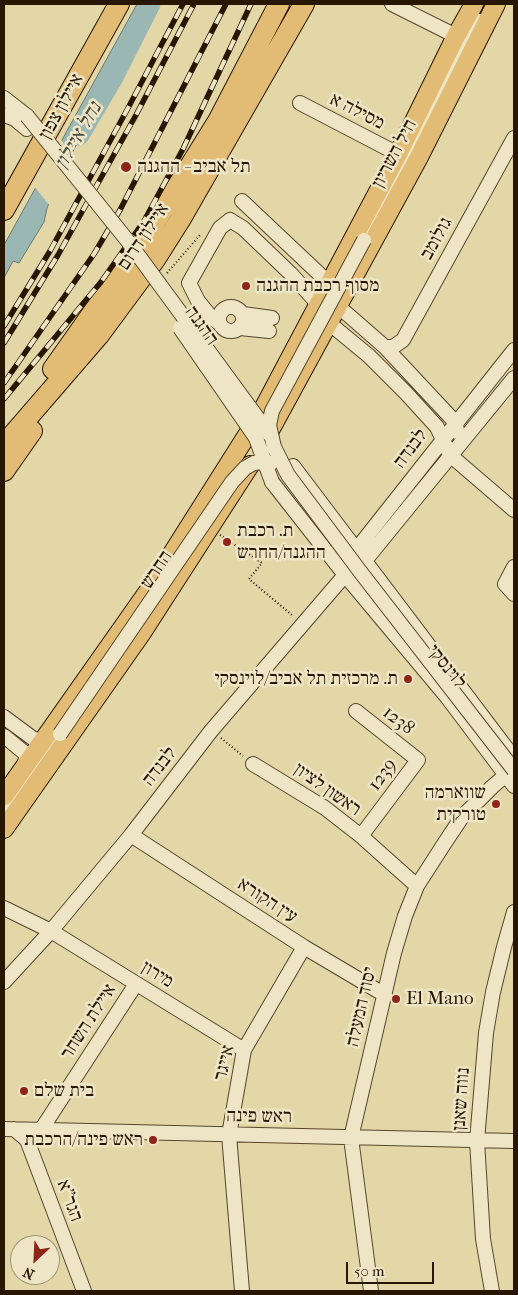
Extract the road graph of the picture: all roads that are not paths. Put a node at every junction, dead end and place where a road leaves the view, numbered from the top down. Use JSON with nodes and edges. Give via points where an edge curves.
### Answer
{"nodes":[{"id":1,"x":105,"y":4,"type":"edge"},
{"id":2,"x":120,"y":4,"type":"edge"},
{"id":3,"x":279,"y":4,"type":"edge"},
{"id":4,"x":304,"y":4,"type":"edge"},
{"id":5,"x":392,"y":4,"type":"edge"},
{"id":6,"x":474,"y":4,"type":"edge"},
{"id":7,"x":481,"y":4,"type":"edge"},
{"id":8,"x":489,"y":4,"type":"edge"},
{"id":9,"x":496,"y":4,"type":"edge"},
{"id":10,"x":458,"y":44,"type":"junction"},
{"id":11,"x":4,"y":98,"type":"edge"},
{"id":12,"x":300,"y":103,"type":"dead end"},
{"id":13,"x":4,"y":115,"type":"edge"},
{"id":14,"x":32,"y":120,"type":"junction"},
{"id":15,"x":514,"y":138,"type":"edge"},
{"id":16,"x":398,"y":154,"type":"junction"},
{"id":17,"x":4,"y":182,"type":"edge"},
{"id":18,"x":242,"y":201,"type":"dead end"},
{"id":19,"x":4,"y":210,"type":"edge"},
{"id":20,"x":330,"y":284,"type":"junction"},
{"id":21,"x":319,"y":305,"type":"junction"},
{"id":22,"x":338,"y":306,"type":"junction"},
{"id":23,"x":220,"y":318,"type":"junction"},
{"id":24,"x":242,"y":321,"type":"junction"},
{"id":25,"x":329,"y":324,"type":"junction"},
{"id":26,"x":270,"y":325,"type":"dead end"},
{"id":27,"x":99,"y":335,"type":"junction"},
{"id":28,"x":385,"y":347,"type":"junction"},
{"id":29,"x":514,"y":350,"type":"edge"},
{"id":30,"x":514,"y":378,"type":"edge"},
{"id":31,"x":475,"y":398,"type":"junction"},
{"id":32,"x":438,"y":402,"type":"junction"},
{"id":33,"x":456,"y":423,"type":"junction"},
{"id":34,"x":4,"y":432,"type":"edge"},
{"id":35,"x":443,"y":438,"type":"junction"},
{"id":36,"x":4,"y":446,"type":"edge"},
{"id":37,"x":450,"y":455,"type":"junction"},
{"id":38,"x":290,"y":470,"type":"junction"},
{"id":39,"x":4,"y":471,"type":"edge"},
{"id":40,"x":514,"y":510,"type":"edge"},
{"id":41,"x":341,"y":530,"type":"junction"},
{"id":42,"x":372,"y":531,"type":"junction"},
{"id":43,"x":356,"y":550,"type":"junction"},
{"id":44,"x":365,"y":562,"type":"junction"},
{"id":45,"x":514,"y":566,"type":"edge"},
{"id":46,"x":345,"y":575,"type":"junction"},
{"id":47,"x":514,"y":594,"type":"edge"},
{"id":48,"x":356,"y":711,"type":"dead end"},
{"id":49,"x":4,"y":717,"type":"edge"},
{"id":50,"x":53,"y":735,"type":"junction"},
{"id":51,"x":4,"y":736,"type":"edge"},
{"id":52,"x":514,"y":758,"type":"edge"},
{"id":53,"x":418,"y":760,"type":"joint"},
{"id":54,"x":253,"y":764,"type":"road end"},
{"id":55,"x":511,"y":771,"type":"edge"},
{"id":56,"x":25,"y":774,"type":"junction"},
{"id":57,"x":514,"y":786,"type":"edge"},
{"id":58,"x":4,"y":796,"type":"edge"},
{"id":59,"x":4,"y":812,"type":"edge"},
{"id":60,"x":4,"y":829,"type":"edge"},
{"id":61,"x":131,"y":835,"type":"junction"},
{"id":62,"x":361,"y":836,"type":"junction"},
{"id":63,"x":417,"y":886,"type":"junction"},
{"id":64,"x":4,"y":908,"type":"edge"},
{"id":65,"x":514,"y":912,"type":"edge"},
{"id":66,"x":51,"y":931,"type":"junction"},
{"id":67,"x":304,"y":947,"type":"junction"},
{"id":68,"x":4,"y":982,"type":"edge"},
{"id":69,"x":136,"y":984,"type":"junction"},
{"id":70,"x":385,"y":994,"type":"junction"},
{"id":71,"x":244,"y":1050,"type":"junction"},
{"id":72,"x":9,"y":1129,"type":"edge"},
{"id":73,"x":41,"y":1130,"type":"junction"},
{"id":74,"x":229,"y":1135,"type":"junction"},
{"id":75,"x":351,"y":1138,"type":"junction"},
{"id":76,"x":477,"y":1141,"type":"junction"},
{"id":77,"x":514,"y":1141,"type":"edge"},
{"id":78,"x":84,"y":1291,"type":"edge"},
{"id":79,"x":242,"y":1291,"type":"edge"},
{"id":80,"x":371,"y":1291,"type":"edge"},
{"id":81,"x":492,"y":1291,"type":"edge"}],
"edges":[{"from":1,"to":14,"type":"highway"},
{"from":2,"to":19,"type":"highway","name":"איילון צפון"},
{"from":3,"to":34,"type":"highway","name":"איילון דרום","via":[[218,121],[142,243]]},
{"from":4,"to":27,"type":"highway","via":[[180,220]]},
{"from":5,"to":10,"type":"street"},
{"from":6,"to":10,"type":"main road","name":"חיל השריון"},
{"from":7,"to":10,"type":"street"},
{"from":8,"to":10,"type":"street"},
{"from":9,"to":22,"type":"main road","name":"חיל השריון"},
{"from":10,"to":16,"type":"main road","name":"חיל השריון"},
{"from":10,"to":38,"type":"street","bridge":true,"via":[[364,240],[270,418],[274,447]]},
{"from":11,"to":14,"type":"street","name":"ההגנה"},
{"from":12,"to":16,"type":"street","name":"מסילה א"},
{"from":13,"to":14,"type":"street","name":"ההגנה"},
{"from":14,"to":17,"type":"highway"},
{"from":14,"to":38,"type":"street","name":"ההגנה","bridge":true,"via":[[159,282]]},
{"from":14,"to":46,"type":"street","name":"ההגנה","bridge":true,"via":[[256,438],[272,482]]},
{"from":15,"to":28,"type":"street","name":"גולומב","via":[[403,340]]},
{"from":16,"to":20,"type":"main road","name":"חיל השריון"},
{"from":18,"to":20,"type":"street"},
{"from":20,"to":21,"type":"main road","name":"חיל השריון"},
{"from":21,"to":22,"type":"street"},
{"from":21,"to":23,"type":"street","via":[[264,247],[230,220],[220,228],[189,284],[211,317]]},
{"from":21,"to":25,"type":"street"},
{"from":21,"to":50,"type":"main road","name":"החרש","via":[[261,413],[150,590]]},
{"from":22,"to":25,"type":"main road","name":"חיל השריון"},
{"from":22,"to":28,"type":"street"},
{"from":23,"to":24,"type":"street","via":[[227,331],[236,330]]},
{"from":23,"to":24,"type":"street","via":[[232,306],[241,310]]},
{"from":24,"to":26,"type":"street"},
{"from":25,"to":35,"type":"street","via":[[375,362],[437,427]]},
{"from":25,"to":60,"type":"main road","name":"החרש","via":[[246,474],[211,529]]},
{"from":27,"to":36,"type":"highway"},
{"from":27,"to":39,"type":"highway"},
{"from":28,"to":32,"type":"street"},
{"from":29,"to":31,"type":"street","name":"לבנדה"},
{"from":30,"to":37,"type":"street","name":"לבנדה"},
{"from":31,"to":32,"type":"street","via":[[456,406],[444,406]]},
{"from":31,"to":33,"type":"street","name":"לבנדה"},
{"from":32,"to":33,"type":"street"},
{"from":33,"to":35,"type":"street","name":"לבנדה"},
{"from":33,"to":37,"type":"street","via":[[457,433]]},
{"from":35,"to":37,"type":"street"},
{"from":35,"to":42,"type":"street","name":"לבנדה"},
{"from":37,"to":40,"type":"street"},
{"from":37,"to":44,"type":"street","name":"לבנדה"},
{"from":38,"to":41,"type":"street","name":"ההגנה"},
{"from":38,"to":50,"type":"street","bridge":true,"via":[[261,462],[245,468],[232,482]]},
{"from":38,"to":55,"type":"street","bridge":true,"via":[[362,574]]},
{"from":41,"to":42,"type":"street","via":[[356,535]]},
{"from":41,"to":43,"type":"street","name":"ההגנה"},
{"from":42,"to":43,"type":"street","name":"לבנדה"},
{"from":43,"to":44,"type":"street","name":"לוינסקי"},
{"from":43,"to":46,"type":"street","name":"לבנדה"},
{"from":44,"to":46,"type":"street","name":"לבנדה"},
{"from":44,"to":52,"type":"street","name":"לוינסקי"},
{"from":45,"to":47,"type":"street","via":[[505,584]]},
{"from":46,"to":55,"type":"street","name":"לוינסקי"},
{"from":46,"to":61,"type":"street","name":"לבנדה","via":[[211,731]]},
{"from":48,"to":53,"type":"street","name":"1238"},
{"from":49,"to":50,"type":"street","via":[[35,740]]},
{"from":50,"to":56,"type":"main road","name":"החרש"},
{"from":51,"to":56,"type":"street","via":[[26,754]]},
{"from":53,"to":62,"type":"street","name":"1239"},
{"from":54,"to":62,"type":"street","name":"ראשון לציון","via":[[325,808]]},
{"from":55,"to":57,"type":"street","name":"לוינסקי"},
{"from":55,"to":63,"type":"street","name":"יסוד המעלה","via":[[462,817]]},
{"from":56,"to":58,"type":"main road","name":"החרש"},
{"from":56,"to":59,"type":"street"},
{"from":61,"to":66,"type":"street","name":"לבנדה"},
{"from":61,"to":67,"type":"street","name":"עין הקורא"},
{"from":62,"to":63,"type":"street","name":"ראשון לציון"},
{"from":63,"to":70,"type":"street","name":"יסוד המעלה","via":[[394,953]]},
{"from":64,"to":66,"type":"street","name":"מירון"},
{"from":65,"to":76,"type":"street","name":"נווה שאנן","via":[[486,1033]]},
{"from":66,"to":68,"type":"street","name":"לבנדה"},
{"from":66,"to":69,"type":"street","name":"מירון"},
{"from":67,"to":70,"type":"street","name":"עין הקורא"},
{"from":67,"to":71,"type":"street","name":"אייגר"},
{"from":69,"to":71,"type":"street","name":"מירון"},
{"from":69,"to":73,"type":"street","name":"איילת השחר"},
{"from":70,"to":75,"type":"street","name":"יסוד המעלה"},
{"from":71,"to":74,"type":"street","name":"אייגר"},
{"from":72,"to":73,"type":"street","name":"ראש פינה"},
{"from":72,"to":78,"type":"street","name":"הגר\"א","via":[[27,1140]]},
{"from":73,"to":74,"type":"street","name":"ראש פינה"},
{"from":74,"to":75,"type":"street","name":"ראש פינה"},
{"from":74,"to":79,"type":"street","name":"אייגר"},
{"from":75,"to":76,"type":"street","name":"ראש פינה"},
{"from":75,"to":80,"type":"street","name":"יסוד המעלה"},
{"from":76,"to":77,"type":"street","name":"ראש פינה"},
{"from":76,"to":81,"type":"street","name":"נווה שאנן","via":[[483,1238]]}]}
